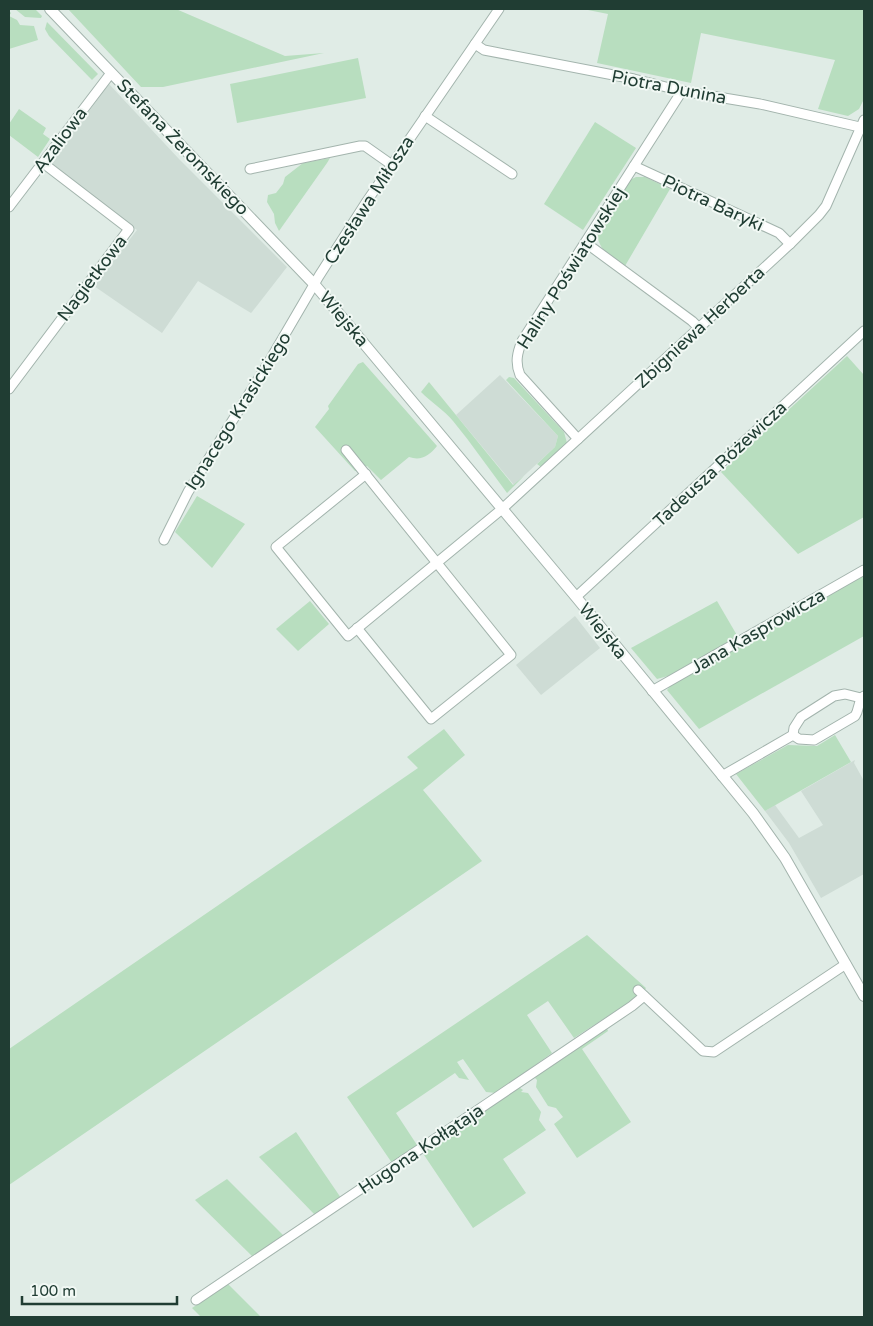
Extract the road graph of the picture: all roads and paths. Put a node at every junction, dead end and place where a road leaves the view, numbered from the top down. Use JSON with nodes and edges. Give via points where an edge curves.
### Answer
{"nodes":[{"id":1,"x":50,"y":9,"type":"edge"},
{"id":2,"x":499,"y":9,"type":"edge"},
{"id":3,"x":475,"y":44,"type":"junction"},
{"id":4,"x":111,"y":73,"type":"junction"},
{"id":5,"x":682,"y":91,"type":"junction"},
{"id":6,"x":425,"y":116,"type":"junction"},
{"id":7,"x":863,"y":125,"type":"edge"},
{"id":8,"x":43,"y":163,"type":"junction"},
{"id":9,"x":392,"y":165,"type":"junction"},
{"id":10,"x":634,"y":166,"type":"junction"},
{"id":11,"x":250,"y":169,"type":"dead end"},
{"id":12,"x":512,"y":174,"type":"dead end"},
{"id":13,"x":9,"y":208,"type":"edge"},
{"id":14,"x":586,"y":242,"type":"junction"},
{"id":15,"x":790,"y":244,"type":"junction"},
{"id":16,"x":315,"y":285,"type":"junction"},
{"id":17,"x":698,"y":328,"type":"junction"},
{"id":18,"x":864,"y":332,"type":"edge"},
{"id":19,"x":9,"y":389,"type":"edge"},
{"id":20,"x":578,"y":439,"type":"junction"},
{"id":21,"x":346,"y":450,"type":"dead end"},
{"id":22,"x":366,"y":474,"type":"junction"},
{"id":23,"x":502,"y":509,"type":"junction"},
{"id":24,"x":164,"y":540,"type":"dead end"},
{"id":25,"x":437,"y":562,"type":"junction"},
{"id":26,"x":864,"y":570,"type":"edge"},
{"id":27,"x":576,"y":597,"type":"junction"},
{"id":28,"x":357,"y":628,"type":"junction"},
{"id":29,"x":652,"y":692,"type":"junction"},
{"id":30,"x":863,"y":697,"type":"edge"},
{"id":31,"x":793,"y":735,"type":"junction"},
{"id":32,"x":722,"y":776,"type":"junction"},
{"id":33,"x":846,"y":964,"type":"junction"},
{"id":34,"x":864,"y":996,"type":"edge"},
{"id":35,"x":196,"y":1300,"type":"dead end"}],
"edges":[{"from":1,"to":4,"type":"street","name":"Stefana Żeromskiego"},
{"from":2,"to":3,"type":"street","name":"Czesława Miłosza"},
{"from":3,"to":5,"type":"street","name":"Piotra Dunina","via":[[484,50]]},
{"from":3,"to":6,"type":"street","name":"Czesława Miłosza"},
{"from":4,"to":8,"type":"street","name":"Azaliowa"},
{"from":4,"to":16,"type":"street","name":"Stefana Żeromskiego"},
{"from":5,"to":7,"type":"street","name":"Piotra Dunina"},
{"from":5,"to":10,"type":"street","name":"Haliny Poświatowskiej"},
{"from":6,"to":9,"type":"street","name":"Czesława Miłosza"},
{"from":6,"to":12,"type":"street"},
{"from":7,"to":15,"type":"street","name":"Zbigniewa Herberta","via":[[826,206]]},
{"from":8,"to":13,"type":"street","name":"Azaliowa"},
{"from":8,"to":19,"type":"street","name":"Nagietkowa","via":[[129,229]]},
{"from":9,"to":11,"type":"street","via":[[365,146],[360,146]]},
{"from":9,"to":16,"type":"street","name":"Czesława Miłosza"},
{"from":10,"to":14,"type":"street","name":"Haliny Poświatowskiej"},
{"from":10,"to":15,"type":"street","name":"Piotra Baryki","via":[[779,233]]},
{"from":14,"to":17,"type":"street"},
{"from":14,"to":20,"type":"street","name":"Haliny Poświatowskiej","via":[[522,341],[516,364],[525,382]]},
{"from":15,"to":17,"type":"street","name":"Zbigniewa Herberta"},
{"from":16,"to":23,"type":"street","name":"Wiejska"},
{"from":16,"to":24,"type":"street","name":"Ignacego Krasickiego","via":[[188,492]]},
{"from":17,"to":20,"type":"street","name":"Zbigniewa Herberta"},
{"from":18,"to":27,"type":"street","name":"Tadeusza Różewicza"},
{"from":20,"to":23,"type":"street","name":"Zbigniewa Herberta"},
{"from":21,"to":22,"type":"street"},
{"from":22,"to":25,"type":"street"},
{"from":22,"to":28,"type":"street","via":[[276,547],[348,636]]},
{"from":23,"to":25,"type":"street","name":"Zbigniewa Herberta"},
{"from":23,"to":27,"type":"street","name":"Wiejska"},
{"from":25,"to":28,"type":"street","name":"Zbigniewa Herberta"},
{"from":25,"to":28,"type":"street","via":[[511,654],[431,719]]},
{"from":26,"to":29,"type":"street","name":"Jana Kasprowicza"},
{"from":27,"to":29,"type":"street","name":"Wiejska"},
{"from":29,"to":32,"type":"street","name":"Wiejska"},
{"from":30,"to":31,"type":"street","via":[[834,696],[801,717]]},
{"from":30,"to":31,"type":"street","via":[[855,716],[819,738],[807,740]]},
{"from":31,"to":32,"type":"street"},
{"from":32,"to":33,"type":"street","name":"Wiejska","via":[[785,858]]},
{"from":33,"to":34,"type":"street","name":"Wiejska"},
{"from":33,"to":35,"type":"street","name":"Hugona Kołłątaja","via":[[714,1052],[703,1051],[641,993],[632,1006]]}]}
